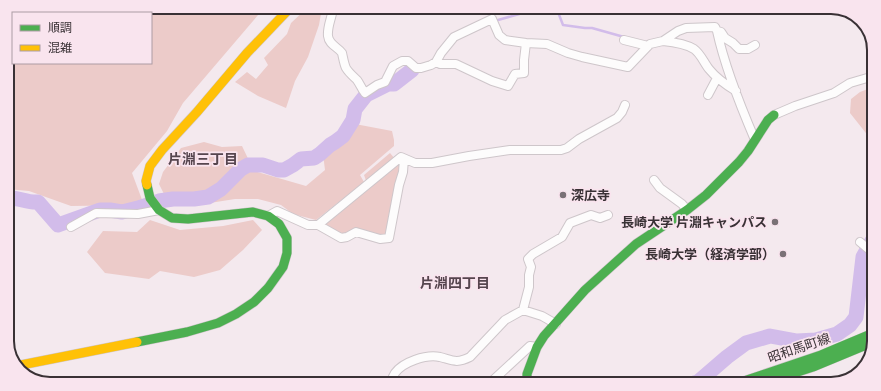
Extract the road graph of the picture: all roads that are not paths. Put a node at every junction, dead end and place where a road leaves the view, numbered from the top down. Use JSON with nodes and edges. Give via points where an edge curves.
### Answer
{"nodes":[{"id":1,"x":284,"y":14,"type":"edge"},
{"id":2,"x":333,"y":14,"type":"edge"},
{"id":3,"x":717,"y":31,"type":"junction"},
{"id":4,"x":624,"y":40,"type":"dead end"},
{"id":5,"x":663,"y":41,"type":"junction"},
{"id":6,"x":526,"y":43,"type":"junction"},
{"id":7,"x":755,"y":45,"type":"dead end"},
{"id":8,"x":648,"y":46,"type":"junction"},
{"id":9,"x":436,"y":62,"type":"junction"},
{"id":10,"x":717,"y":78,"type":"junction"},
{"id":11,"x":867,"y":78,"type":"edge"},
{"id":12,"x":736,"y":92,"type":"junction"},
{"id":13,"x":708,"y":95,"type":"dead end"},
{"id":14,"x":625,"y":105,"type":"dead end"},
{"id":15,"x":774,"y":115,"type":"joint"},
{"id":16,"x":755,"y":140,"type":"junction"},
{"id":17,"x":404,"y":159,"type":"junction"},
{"id":18,"x":654,"y":180,"type":"dead end"},
{"id":19,"x":159,"y":210,"type":"junction"},
{"id":20,"x":687,"y":210,"type":"junction"},
{"id":21,"x":608,"y":215,"type":"dead end"},
{"id":22,"x":268,"y":216,"type":"junction"},
{"id":23,"x":318,"y":225,"type":"junction"},
{"id":24,"x":71,"y":227,"type":"dead end"},
{"id":25,"x":860,"y":242,"type":"dead end"},
{"id":26,"x":867,"y":248,"type":"edge"},
{"id":27,"x":523,"y":310,"type":"junction"},
{"id":28,"x":556,"y":324,"type":"junction"},
{"id":29,"x":867,"y":336,"type":"edge"},
{"id":30,"x":866,"y":345,"type":"edge"},
{"id":31,"x":537,"y":347,"type":"junction"},
{"id":32,"x":24,"y":365,"type":"edge"},
{"id":33,"x":393,"y":377,"type":"edge"},
{"id":34,"x":496,"y":377,"type":"edge"},
{"id":35,"x":527,"y":377,"type":"edge"},
{"id":36,"x":756,"y":377,"type":"edge"},
{"id":37,"x":782,"y":377,"type":"edge"}],
"edges":[{"from":1,"to":19,"type":"street","via":[[150,166],[146,181],[150,198]]},
{"from":2,"to":9,"type":"street","via":[[328,29],[329,39],[342,53],[346,69],[365,93],[385,82],[393,66],[402,61],[408,61],[416,68]]},
{"from":3,"to":5,"type":"street","via":[[714,27],[686,28]]},
{"from":3,"to":7,"type":"street","via":[[739,49],[748,49]]},
{"from":3,"to":12,"type":"street"},
{"from":4,"to":8,"type":"street"},
{"from":5,"to":8,"type":"street"},
{"from":5,"to":10,"type":"street","via":[[692,48]]},
{"from":6,"to":8,"type":"street","via":[[547,44],[582,57],[628,67]]},
{"from":6,"to":9,"type":"street","via":[[505,40],[499,35],[492,19],[454,37]]},
{"from":6,"to":9,"type":"street","via":[[524,72],[515,74],[508,86],[456,64]]},
{"from":10,"to":12,"type":"street"},
{"from":10,"to":13,"type":"street"},
{"from":11,"to":15,"type":"street"},
{"from":12,"to":16,"type":"street"},
{"from":14,"to":17,"type":"street","via":[[617,118],[561,150],[510,150],[432,163],[415,163]]},
{"from":15,"to":16,"type":"street"},
{"from":16,"to":20,"type":"street","via":[[739,162]]},
{"from":17,"to":23,"type":"street","via":[[401,158]]},
{"from":17,"to":23,"type":"street","via":[[389,238],[380,239],[356,232],[341,238]]},
{"from":18,"to":20,"type":"street"},
{"from":19,"to":22,"type":"street","via":[[172,218],[188,219],[253,212]]},
{"from":19,"to":24,"type":"street","via":[[138,214],[96,213]]},
{"from":20,"to":28,"type":"street","via":[[636,244],[585,290]]},
{"from":21,"to":27,"type":"street","via":[[600,218],[591,215],[570,223],[562,237],[528,259],[531,267]]},
{"from":22,"to":23,"type":"street","via":[[277,211],[308,225]]},
{"from":22,"to":32,"type":"street","via":[[278,224],[287,238],[287,253],[283,267],[254,302],[236,314],[218,323],[187,332]]},
{"from":25,"to":26,"type":"street"},
{"from":27,"to":28,"type":"street"},
{"from":27,"to":33,"type":"street","via":[[505,320],[470,357],[457,361],[427,356],[403,365]]},
{"from":28,"to":31,"type":"street"},
{"from":29,"to":36,"type":"street","name":"昭和馬町線","via":[[850,345]]},
{"from":30,"to":37,"type":"street","name":"昭和馬町線"},
{"from":31,"to":34,"type":"street","via":[[530,346]]},
{"from":31,"to":35,"type":"street"}]}
